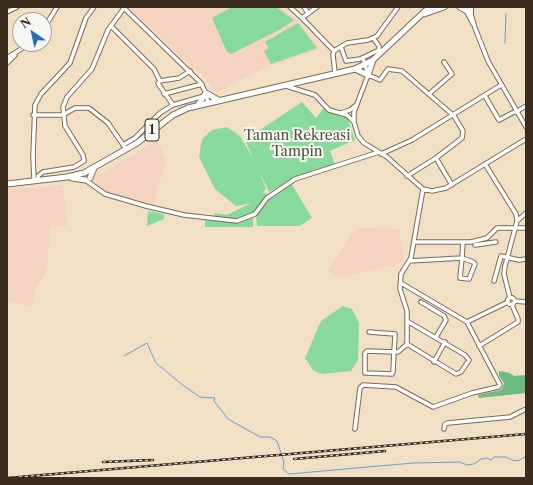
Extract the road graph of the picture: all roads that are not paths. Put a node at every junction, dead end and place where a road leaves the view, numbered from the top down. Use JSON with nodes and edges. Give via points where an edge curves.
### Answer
{"nodes":[{"id":1,"x":94,"y":7,"type":"edge"},
{"id":2,"x":124,"y":7,"type":"edge"},
{"id":3,"x":290,"y":7,"type":"edge"},
{"id":4,"x":304,"y":7,"type":"edge"},
{"id":5,"x":317,"y":7,"type":"edge"},
{"id":6,"x":398,"y":7,"type":"edge"},
{"id":7,"x":433,"y":7,"type":"edge"},
{"id":8,"x":444,"y":7,"type":"edge"},
{"id":9,"x":460,"y":7,"type":"edge"},
{"id":10,"x":15,"y":8,"type":"edge"},
{"id":11,"x":468,"y":9,"type":"edge"},
{"id":12,"x":7,"y":12,"type":"edge"},
{"id":13,"x":308,"y":12,"type":"junction"},
{"id":14,"x":421,"y":15,"type":"junction"},
{"id":15,"x":302,"y":18,"type":"junction"},
{"id":16,"x":111,"y":26,"type":"junction"},
{"id":17,"x":373,"y":38,"type":"junction"},
{"id":18,"x":341,"y":47,"type":"junction"},
{"id":19,"x":334,"y":51,"type":"junction"},
{"id":20,"x":18,"y":53,"type":"joint"},
{"id":21,"x":7,"y":58,"type":"edge"},
{"id":22,"x":363,"y":58,"type":"junction"},
{"id":23,"x":373,"y":60,"type":"junction"},
{"id":24,"x":444,"y":62,"type":"dead end"},
{"id":25,"x":7,"y":64,"type":"edge"},
{"id":26,"x":366,"y":64,"type":"junction"},
{"id":27,"x":355,"y":69,"type":"junction"},
{"id":28,"x":190,"y":71,"type":"junction"},
{"id":29,"x":335,"y":74,"type":"junction"},
{"id":30,"x":368,"y":75,"type":"junction"},
{"id":31,"x":159,"y":82,"type":"junction"},
{"id":32,"x":202,"y":84,"type":"junction"},
{"id":33,"x":285,"y":85,"type":"junction"},
{"id":34,"x":501,"y":86,"type":"junction"},
{"id":35,"x":164,"y":94,"type":"junction"},
{"id":36,"x":430,"y":94,"type":"junction"},
{"id":37,"x":206,"y":95,"type":"junction"},
{"id":38,"x":485,"y":96,"type":"junction"},
{"id":39,"x":219,"y":100,"type":"junction"},
{"id":40,"x":209,"y":103,"type":"junction"},
{"id":41,"x":173,"y":105,"type":"junction"},
{"id":42,"x":198,"y":105,"type":"junction"},
{"id":43,"x":526,"y":106,"type":"edge"},
{"id":44,"x":516,"y":111,"type":"junction"},
{"id":45,"x":350,"y":113,"type":"junction"},
{"id":46,"x":34,"y":115,"type":"junction"},
{"id":47,"x":63,"y":115,"type":"junction"},
{"id":48,"x":454,"y":116,"type":"junction"},
{"id":49,"x":526,"y":128,"type":"edge"},
{"id":50,"x":526,"y":139,"type":"edge"},
{"id":51,"x":125,"y":147,"type":"junction"},
{"id":52,"x":391,"y":149,"type":"junction"},
{"id":53,"x":380,"y":153,"type":"junction"},
{"id":54,"x":387,"y":157,"type":"junction"},
{"id":55,"x":436,"y":158,"type":"junction"},
{"id":56,"x":485,"y":164,"type":"junction"},
{"id":57,"x":34,"y":167,"type":"junction"},
{"id":58,"x":94,"y":168,"type":"junction"},
{"id":59,"x":43,"y":172,"type":"junction"},
{"id":60,"x":84,"y":173,"type":"junction"},
{"id":61,"x":407,"y":176,"type":"junction"},
{"id":62,"x":67,"y":177,"type":"junction"},
{"id":63,"x":90,"y":178,"type":"junction"},
{"id":64,"x":36,"y":180,"type":"junction"},
{"id":65,"x":84,"y":180,"type":"junction"},
{"id":66,"x":7,"y":184,"type":"edge"},
{"id":67,"x":452,"y":185,"type":"junction"},
{"id":68,"x":97,"y":187,"type":"junction"},
{"id":69,"x":423,"y":189,"type":"junction"},
{"id":70,"x":516,"y":214,"type":"junction"},
{"id":71,"x":526,"y":214,"type":"edge"},
{"id":72,"x":517,"y":221,"type":"junction"},
{"id":73,"x":515,"y":227,"type":"junction"},
{"id":74,"x":526,"y":228,"type":"edge"},
{"id":75,"x":490,"y":236,"type":"junction"},
{"id":76,"x":414,"y":242,"type":"junction"},
{"id":77,"x":463,"y":242,"type":"junction"},
{"id":78,"x":496,"y":242,"type":"dead end"},
{"id":79,"x":490,"y":243,"type":"junction"},
{"id":80,"x":475,"y":245,"type":"dead end"},
{"id":81,"x":508,"y":257,"type":"junction"},
{"id":82,"x":462,"y":258,"type":"junction"},
{"id":83,"x":526,"y":259,"type":"edge"},
{"id":84,"x":410,"y":261,"type":"junction"},
{"id":85,"x":494,"y":281,"type":"dead end"},
{"id":86,"x":401,"y":283,"type":"junction"},
{"id":87,"x":510,"y":298,"type":"junction"},
{"id":88,"x":515,"y":301,"type":"junction"},
{"id":89,"x":421,"y":302,"type":"dead end"},
{"id":90,"x":508,"y":302,"type":"junction"},
{"id":91,"x":526,"y":302,"type":"edge"},
{"id":92,"x":512,"y":305,"type":"junction"},
{"id":93,"x":407,"y":321,"type":"junction"},
{"id":94,"x":467,"y":322,"type":"junction"},
{"id":95,"x":369,"y":332,"type":"dead end"},
{"id":96,"x":436,"y":337,"type":"junction"},
{"id":97,"x":445,"y":342,"type":"junction"},
{"id":98,"x":407,"y":344,"type":"junction"},
{"id":99,"x":479,"y":346,"type":"junction"},
{"id":100,"x":394,"y":352,"type":"junction"},
{"id":101,"x":434,"y":362,"type":"junction"},
{"id":102,"x":526,"y":409,"type":"edge"},
{"id":103,"x":444,"y":429,"type":"dead end"},
{"id":104,"x":355,"y":430,"type":"dead end"}],
"edges":[{"from":1,"to":46,"type":"street","via":[[86,18],[70,63],[37,100]]},
{"from":2,"to":16,"type":"street"},
{"from":2,"to":28,"type":"street"},
{"from":3,"to":15,"type":"street"},
{"from":4,"to":13,"type":"street"},
{"from":5,"to":13,"type":"street"},
{"from":6,"to":17,"type":"street"},
{"from":7,"to":14,"type":"highway","number":"1"},
{"from":8,"to":14,"type":"highway","number":"1"},
{"from":9,"to":11,"type":"highway"},
{"from":10,"to":12,"type":"street"},
{"from":11,"to":34,"type":"street","via":[[488,61]]},
{"from":13,"to":15,"type":"street"},
{"from":14,"to":23,"type":"highway","number":"1"},
{"from":15,"to":19,"type":"street"},
{"from":16,"to":31,"type":"street","via":[[154,69]]},
{"from":16,"to":47,"type":"street","via":[[92,69],[66,98]]},
{"from":17,"to":18,"type":"street","via":[[347,43]]},
{"from":17,"to":22,"type":"street","via":[[379,50]]},
{"from":18,"to":19,"type":"street"},
{"from":18,"to":22,"type":"street","via":[[347,62]]},
{"from":19,"to":29,"type":"street"},
{"from":20,"to":21,"type":"street"},
{"from":20,"to":25,"type":"street"},
{"from":22,"to":26,"type":"street"},
{"from":23,"to":26,"type":"highway","number":"1"},
{"from":23,"to":30,"type":"highway"},
{"from":24,"to":36,"type":"street","via":[[452,74]]},
{"from":26,"to":27,"type":"highway","number":"1"},
{"from":26,"to":30,"type":"street"},
{"from":27,"to":29,"type":"highway","number":"1"},
{"from":27,"to":30,"type":"highway"},
{"from":28,"to":31,"type":"street","via":[[179,78]]},
{"from":28,"to":32,"type":"street"},
{"from":29,"to":33,"type":"highway","number":"1"},
{"from":30,"to":36,"type":"street","via":[[380,80],[388,69],[402,71]]},
{"from":30,"to":45,"type":"street"},
{"from":31,"to":35,"type":"street"},
{"from":32,"to":35,"type":"street"},
{"from":32,"to":37,"type":"street"},
{"from":33,"to":39,"type":"highway","number":"1"},
{"from":33,"to":45,"type":"street","via":[[315,95],[329,110]]},
{"from":34,"to":38,"type":"street"},
{"from":34,"to":44,"type":"street"},
{"from":35,"to":41,"type":"street"},
{"from":36,"to":48,"type":"street"},
{"from":37,"to":39,"type":"highway"},
{"from":37,"to":40,"type":"street"},
{"from":37,"to":41,"type":"street"},
{"from":37,"to":42,"type":"highway"},
{"from":38,"to":44,"type":"street","via":[[499,120]]},
{"from":38,"to":48,"type":"street"},
{"from":39,"to":40,"type":"highway","number":"1"},
{"from":40,"to":42,"type":"highway","number":"1"},
{"from":41,"to":51,"type":"street","via":[[160,113]]},
{"from":42,"to":51,"type":"highway","number":"1","via":[[173,115],[137,143]]},
{"from":43,"to":44,"type":"street"},
{"from":44,"to":49,"type":"street"},
{"from":45,"to":53,"type":"street","via":[[361,140]]},
{"from":46,"to":47,"type":"street"},
{"from":46,"to":57,"type":"street"},
{"from":47,"to":51,"type":"street","via":[[74,108],[89,108],[108,123]]},
{"from":47,"to":59,"type":"street","via":[[65,126],[84,161],[74,167]]},
{"from":48,"to":52,"type":"street"},
{"from":48,"to":55,"type":"street","via":[[463,131],[462,138]]},
{"from":50,"to":56,"type":"street"},
{"from":51,"to":58,"type":"highway","number":"1"},
{"from":52,"to":53,"type":"street"},
{"from":52,"to":54,"type":"street"},
{"from":53,"to":54,"type":"street"},
{"from":53,"to":68,"type":"street","via":[[298,178],[273,193],[255,214],[237,221],[184,216],[112,197]]},
{"from":54,"to":61,"type":"street"},
{"from":55,"to":61,"type":"street"},
{"from":55,"to":67,"type":"street"},
{"from":56,"to":67,"type":"street"},
{"from":56,"to":70,"type":"street"},
{"from":57,"to":59,"type":"street"},
{"from":57,"to":64,"type":"street"},
{"from":58,"to":60,"type":"highway","number":"1"},
{"from":58,"to":63,"type":"highway"},
{"from":59,"to":64,"type":"street"},
{"from":60,"to":62,"type":"highway","number":"1"},
{"from":60,"to":63,"type":"street"},
{"from":60,"to":65,"type":"street"},
{"from":61,"to":69,"type":"street"},
{"from":62,"to":64,"type":"highway","number":"1"},
{"from":62,"to":65,"type":"highway"},
{"from":63,"to":68,"type":"street"},
{"from":64,"to":66,"type":"highway","number":"1"},
{"from":65,"to":68,"type":"street"},
{"from":67,"to":69,"type":"street","via":[[437,191]]},
{"from":69,"to":76,"type":"street"},
{"from":70,"to":71,"type":"street"},
{"from":70,"to":72,"type":"street"},
{"from":71,"to":72,"type":"street"},
{"from":72,"to":73,"type":"street"},
{"from":73,"to":74,"type":"street"},
{"from":73,"to":75,"type":"street","via":[[497,228]]},
{"from":73,"to":81,"type":"street"},
{"from":75,"to":77,"type":"street"},
{"from":75,"to":79,"type":"street"},
{"from":76,"to":77,"type":"street"},
{"from":76,"to":84,"type":"street"},
{"from":77,"to":82,"type":"street"},
{"from":78,"to":79,"type":"street"},
{"from":79,"to":80,"type":"street"},
{"from":81,"to":83,"type":"street"},
{"from":81,"to":85,"type":"street","via":[[501,256]]},
{"from":81,"to":87,"type":"street","via":[[504,274]]},
{"from":82,"to":82,"type":"street","via":[[460,278],[469,279],[475,264]]},
{"from":82,"to":84,"type":"street"},
{"from":84,"to":86,"type":"street","via":[[401,274]]},
{"from":86,"to":93,"type":"street"},
{"from":86,"to":94,"type":"street"},
{"from":87,"to":88,"type":"street"},
{"from":87,"to":90,"type":"street"},
{"from":88,"to":91,"type":"street"},
{"from":88,"to":92,"type":"street"},
{"from":89,"to":96,"type":"street","via":[[444,316],[446,320]]},
{"from":90,"to":92,"type":"street"},
{"from":90,"to":94,"type":"street"},
{"from":92,"to":99,"type":"street","via":[[518,322]]},
{"from":93,"to":96,"type":"street"},
{"from":93,"to":98,"type":"street"},
{"from":94,"to":99,"type":"street"},
{"from":95,"to":100,"type":"street","via":[[393,333]]},
{"from":96,"to":97,"type":"street"},
{"from":97,"to":101,"type":"street"},
{"from":97,"to":101,"type":"street","via":[[469,360],[458,374]]},
{"from":98,"to":100,"type":"street"},
{"from":98,"to":101,"type":"street"},
{"from":99,"to":104,"type":"street","via":[[499,382],[498,387],[433,407],[396,387],[363,386],[360,388]]},
{"from":100,"to":100,"type":"street","via":[[365,352],[364,372],[392,374]]},
{"from":102,"to":103,"type":"street","via":[[510,417],[448,423]]}]}
